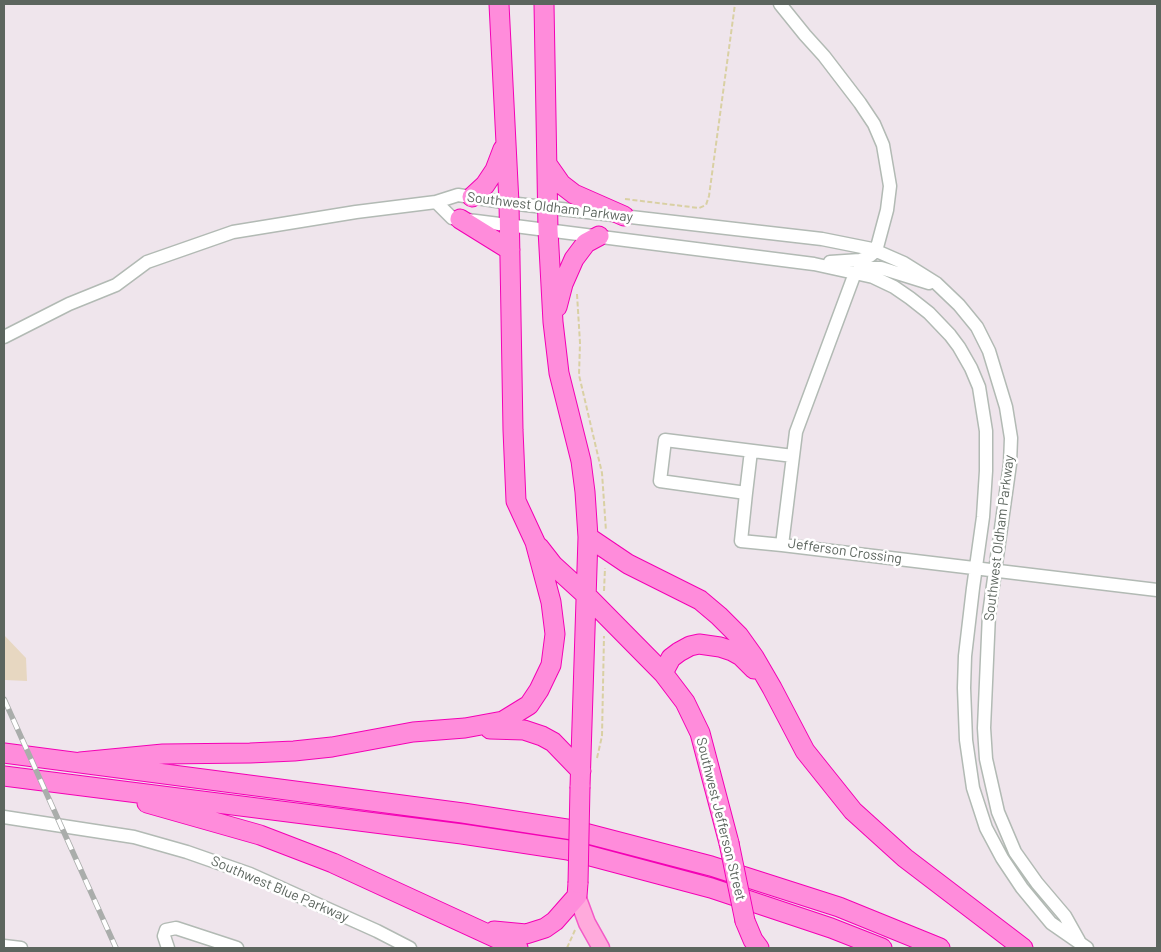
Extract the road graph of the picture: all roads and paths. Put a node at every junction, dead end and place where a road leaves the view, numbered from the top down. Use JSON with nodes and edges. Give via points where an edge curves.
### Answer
{"nodes":[{"id":1,"x":499,"y":4,"type":"edge"},
{"id":2,"x":544,"y":4,"type":"edge"},
{"id":3,"x":735,"y":4,"type":"edge"},
{"id":4,"x":780,"y":4,"type":"edge"},
{"id":5,"x":506,"y":143,"type":"junction"},
{"id":6,"x":547,"y":164,"type":"junction"},
{"id":7,"x":472,"y":197,"type":"junction"},
{"id":8,"x":436,"y":202,"type":"junction"},
{"id":9,"x":509,"y":203,"type":"junction"},
{"id":10,"x":548,"y":207,"type":"junction"},
{"id":11,"x":624,"y":208,"type":"junction"},
{"id":12,"x":460,"y":219,"type":"junction"},
{"id":13,"x":509,"y":226,"type":"junction"},
{"id":14,"x":548,"y":230,"type":"junction"},
{"id":15,"x":599,"y":236,"type":"junction"},
{"id":16,"x":510,"y":250,"type":"junction"},
{"id":17,"x":876,"y":251,"type":"junction"},
{"id":18,"x":814,"y":264,"type":"junction"},
{"id":19,"x":855,"y":273,"type":"junction"},
{"id":20,"x":938,"y":285,"type":"junction"},
{"id":21,"x":577,"y":293,"type":"dead end"},
{"id":22,"x":553,"y":322,"type":"junction"},
{"id":23,"x":4,"y":337,"type":"edge"},
{"id":24,"x":752,"y":451,"type":"junction"},
{"id":25,"x":793,"y":456,"type":"junction"},
{"id":26,"x":746,"y":493,"type":"junction"},
{"id":27,"x":597,"y":536,"type":"junction"},
{"id":28,"x":535,"y":542,"type":"junction"},
{"id":29,"x":782,"y":545,"type":"junction"},
{"id":30,"x":605,"y":562,"type":"dead end"},
{"id":31,"x":976,"y":568,"type":"junction"},
{"id":32,"x":994,"y":570,"type":"junction"},
{"id":33,"x":604,"y":590,"type":"dead end"},
{"id":34,"x":1157,"y":590,"type":"edge"},
{"id":35,"x":586,"y":596,"type":"junction"},
{"id":36,"x":604,"y":635,"type":"dead end"},
{"id":37,"x":663,"y":673,"type":"junction"},
{"id":38,"x":772,"y":688,"type":"junction"},
{"id":39,"x":465,"y":728,"type":"junction"},
{"id":40,"x":4,"y":753,"type":"edge"},
{"id":41,"x":597,"y":759,"type":"dead end"},
{"id":42,"x":986,"y":759,"type":"junction"},
{"id":43,"x":80,"y":762,"type":"junction"},
{"id":44,"x":969,"y":762,"type":"junction"},
{"id":45,"x":4,"y":776,"type":"edge"},
{"id":46,"x":581,"y":779,"type":"junction"},
{"id":47,"x":83,"y":785,"type":"junction"},
{"id":48,"x":4,"y":818,"type":"edge"},
{"id":49,"x":578,"y":890,"type":"junction"},
{"id":50,"x":578,"y":923,"type":"dead end"},
{"id":51,"x":474,"y":927,"type":"junction"},
{"id":52,"x":210,"y":944,"type":"edge"},
{"id":53,"x":1083,"y":945,"type":"edge"},
{"id":54,"x":4,"y":946,"type":"edge"},
{"id":55,"x":755,"y":946,"type":"edge"},
{"id":56,"x":21,"y":948,"type":"edge"},
{"id":57,"x":168,"y":948,"type":"edge"},
{"id":58,"x":237,"y":948,"type":"edge"},
{"id":59,"x":410,"y":948,"type":"edge"},
{"id":60,"x":518,"y":948,"type":"edge"},
{"id":61,"x":567,"y":948,"type":"edge"},
{"id":62,"x":601,"y":948,"type":"edge"},
{"id":63,"x":882,"y":948,"type":"edge"},
{"id":64,"x":940,"y":948,"type":"edge"},
{"id":65,"x":1023,"y":948,"type":"edge"}],
"edges":[{"from":1,"to":5,"type":"highway"},
{"from":2,"to":6,"type":"highway"},
{"from":3,"to":11,"type":"path","via":[[706,205],[700,208]]},
{"from":4,"to":17,"type":"street","via":[[860,103],[883,145],[890,186]]},
{"from":5,"to":7,"type":"highway","via":[[495,170]]},
{"from":5,"to":9,"type":"highway"},
{"from":6,"to":10,"type":"highway"},
{"from":6,"to":11,"type":"highway","via":[[561,184],[574,194]]},
{"from":7,"to":8,"type":"street","name":"Southwest Oldham Parkway","via":[[458,195]]},
{"from":7,"to":9,"type":"street","name":"Southwest Oldham Parkway"},
{"from":8,"to":12,"type":"street","name":"Southwest Oldham Parkway","via":[[452,218]]},
{"from":8,"to":23,"type":"street","via":[[233,232],[147,262],[116,285],[69,304]]},
{"from":9,"to":10,"type":"street","name":"Southwest Oldham Parkway"},
{"from":9,"to":13,"type":"highway"},
{"from":10,"to":11,"type":"street","name":"Southwest Oldham Parkway"},
{"from":10,"to":14,"type":"highway"},
{"from":11,"to":17,"type":"street","name":"Southwest Oldham Parkway","via":[[822,239]]},
{"from":12,"to":13,"type":"street","name":"Southwest Oldham Parkway"},
{"from":12,"to":16,"type":"highway"},
{"from":13,"to":14,"type":"street","name":"Southwest Oldham Parkway"},
{"from":13,"to":16,"type":"highway"},
{"from":14,"to":15,"type":"street","name":"Southwest Oldham Parkway"},
{"from":14,"to":22,"type":"highway"},
{"from":15,"to":18,"type":"street","name":"Southwest Oldham Parkway"},
{"from":15,"to":22,"type":"highway","via":[[586,243],[574,259],[563,284]]},
{"from":16,"to":28,"type":"highway","via":[[516,501]]},
{"from":17,"to":18,"type":"street","via":[[860,260]]},
{"from":17,"to":20,"type":"street","name":"Southwest Oldham Parkway","via":[[904,262]]},
{"from":18,"to":19,"type":"street","name":"Southwest Oldham Parkway"},
{"from":19,"to":20,"type":"street","via":[[863,268],[881,268]]},
{"from":19,"to":25,"type":"street","name":"Jefferson Crossing","via":[[796,432]]},
{"from":19,"to":31,"type":"street","name":"Southwest Oldham Parkway","via":[[873,277],[894,288],[929,313],[959,347],[979,387],[986,431],[986,471],[984,517]]},
{"from":20,"to":32,"type":"street","name":"Southwest Oldham Parkway","via":[[977,327],[989,351],[1006,407],[1011,438],[1010,464]]},
{"from":21,"to":27,"type":"path","via":[[580,375],[602,473],[606,515]]},
{"from":22,"to":27,"type":"highway","via":[[559,373]]},
{"from":24,"to":25,"type":"street"},
{"from":24,"to":26,"type":"street"},
{"from":24,"to":26,"type":"street","via":[[665,440],[660,481]]},
{"from":25,"to":29,"type":"street","name":"Jefferson Crossing"},
{"from":26,"to":29,"type":"street","via":[[741,541]]},
{"from":27,"to":35,"type":"highway"},
{"from":27,"to":38,"type":"highway","via":[[628,564],[706,605],[739,636]]},
{"from":28,"to":35,"type":"highway","name":"Southwest Jefferson Street"},
{"from":28,"to":39,"type":"highway","via":[[551,602],[555,634],[551,665],[529,706],[503,721]]},
{"from":29,"to":31,"type":"street","name":"Jefferson Crossing"},
{"from":30,"to":33,"type":"path"},
{"from":31,"to":32,"type":"street","name":"Jefferson Crossing"},
{"from":31,"to":44,"type":"street","name":"Southwest Oldham Parkway","via":[[965,656],[965,723]]},
{"from":32,"to":34,"type":"street","name":"Jefferson Crossing"},
{"from":32,"to":42,"type":"street","name":"Southwest Oldham Parkway","via":[[984,728]]},
{"from":35,"to":37,"type":"highway","name":"Southwest Jefferson Street"},
{"from":35,"to":46,"type":"highway"},
{"from":36,"to":41,"type":"path","via":[[602,736]]},
{"from":37,"to":38,"type":"highway","via":[[670,658],[679,652],[690,646],[707,644],[741,656]]},
{"from":37,"to":55,"type":"highway","name":"Southwest Jefferson Street","bridge":true,"via":[[685,702],[700,733]]},
{"from":38,"to":65,"type":"highway","via":[[804,751],[853,811],[905,858]]},
{"from":39,"to":43,"type":"highway","via":[[413,732],[294,751],[163,754]]},
{"from":39,"to":46,"type":"highway","via":[[524,730],[542,736],[553,742]]},
{"from":40,"to":43,"type":"highway"},
{"from":42,"to":44,"type":"street"},
{"from":42,"to":53,"type":"street","name":"Southwest Oldham Parkway","via":[[998,812],[1015,852],[1065,916]]},
{"from":43,"to":64,"type":"highway","via":[[573,830],[711,866],[839,907]]},
{"from":44,"to":53,"type":"street","name":"Southwest Oldham Parkway","via":[[973,788],[1002,858],[1038,909]]},
{"from":45,"to":47,"type":"highway"},
{"from":46,"to":49,"type":"highway","bridge":true},
{"from":47,"to":51,"type":"highway","via":[[260,835],[333,863]]},
{"from":47,"to":63,"type":"highway","via":[[568,850],[711,888]]},
{"from":48,"to":59,"type":"street","name":"Southwest Blue Parkway","via":[[134,837],[187,852],[250,874]]},
{"from":49,"to":51,"type":"highway","via":[[555,921],[545,928],[526,934]]},
{"from":49,"to":62,"type":"main road","via":[[587,924]]},
{"from":50,"to":61,"type":"path"},
{"from":51,"to":60,"type":"highway"},
{"from":52,"to":57,"type":"street","via":[[176,928],[166,930],[164,936]]},
{"from":52,"to":58,"type":"street"},
{"from":54,"to":56,"type":"street"}]}
